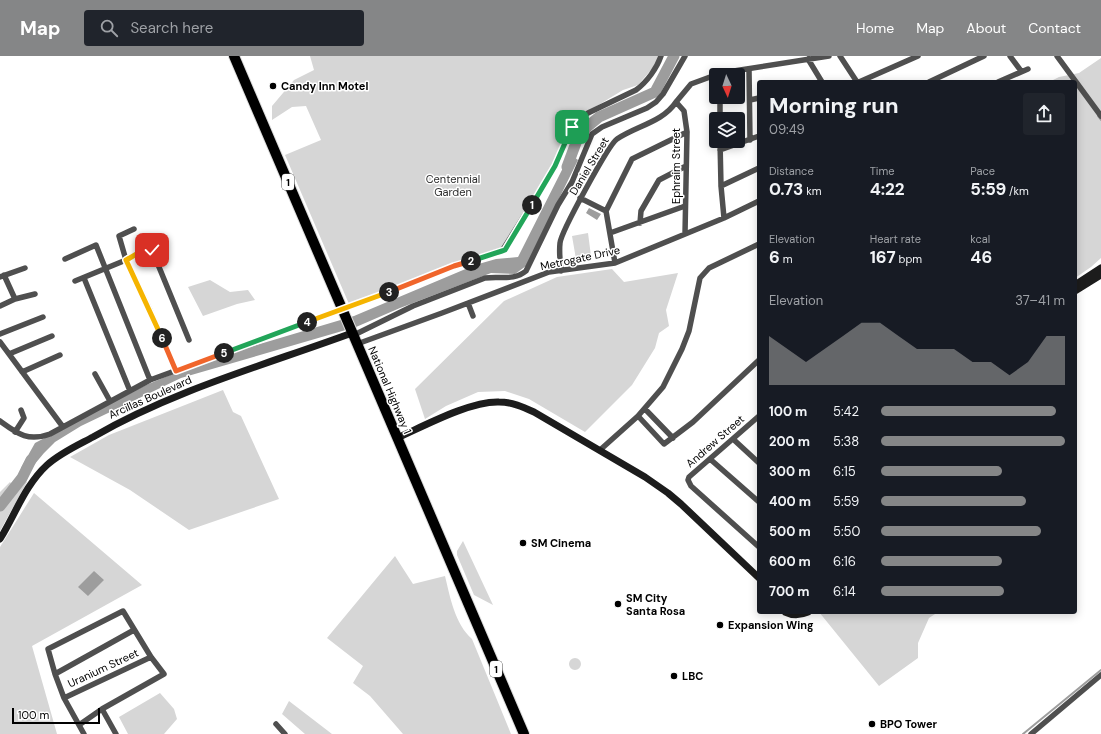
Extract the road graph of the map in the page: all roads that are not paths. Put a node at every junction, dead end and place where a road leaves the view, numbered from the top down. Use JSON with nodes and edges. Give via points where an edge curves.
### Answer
{"nodes":[{"id":1,"x":234,"y":56,"type":"edge"},
{"id":2,"x":661,"y":56,"type":"edge"},
{"id":3,"x":685,"y":56,"type":"edge"},
{"id":4,"x":829,"y":56,"type":"edge"},
{"id":5,"x":840,"y":56,"type":"edge"},
{"id":6,"x":918,"y":56,"type":"edge"},
{"id":7,"x":984,"y":56,"type":"edge"},
{"id":8,"x":1010,"y":56,"type":"edge"},
{"id":9,"x":1057,"y":56,"type":"edge"},
{"id":10,"x":808,"y":59,"type":"junction"},
{"id":11,"x":749,"y":69,"type":"junction"},
{"id":12,"x":1028,"y":69,"type":"dead end"},
{"id":13,"x":745,"y":70,"type":"edge"},
{"id":14,"x":1021,"y":71,"type":"junction"},
{"id":15,"x":709,"y":78,"type":"edge"},
{"id":16,"x":821,"y":80,"type":"edge"},
{"id":17,"x":857,"y":80,"type":"edge"},
{"id":18,"x":863,"y":80,"type":"edge"},
{"id":19,"x":933,"y":80,"type":"edge"},
{"id":20,"x":1002,"y":80,"type":"edge"},
{"id":21,"x":1075,"y":80,"type":"edge"},
{"id":22,"x":1077,"y":83,"type":"edge"},
{"id":23,"x":757,"y":98,"type":"edge"},
{"id":24,"x":750,"y":100,"type":"junction"},
{"id":25,"x":676,"y":102,"type":"junction"},
{"id":26,"x":1101,"y":116,"type":"edge"},
{"id":27,"x":687,"y":132,"type":"junction"},
{"id":28,"x":757,"y":137,"type":"edge"},
{"id":29,"x":750,"y":140,"type":"junction"},
{"id":30,"x":720,"y":150,"type":"joint"},
{"id":31,"x":686,"y":166,"type":"junction"},
{"id":32,"x":757,"y":169,"type":"edge"},
{"id":33,"x":721,"y":186,"type":"junction"},
{"id":34,"x":580,"y":198,"type":"junction"},
{"id":35,"x":757,"y":202,"type":"edge"},
{"id":36,"x":685,"y":206,"type":"junction"},
{"id":37,"x":606,"y":211,"type":"junction"},
{"id":38,"x":724,"y":218,"type":"junction"},
{"id":39,"x":640,"y":223,"type":"junction"},
{"id":40,"x":134,"y":229,"type":"dead end"},
{"id":41,"x":610,"y":233,"type":"junction"},
{"id":42,"x":685,"y":234,"type":"junction"},
{"id":43,"x":757,"y":245,"type":"edge"},
{"id":44,"x":65,"y":259,"type":"dead end"},
{"id":45,"x":126,"y":260,"type":"junction"},
{"id":46,"x":616,"y":263,"type":"junction"},
{"id":47,"x":25,"y":268,"type":"dead end"},
{"id":48,"x":1101,"y":268,"type":"edge"},
{"id":49,"x":106,"y":269,"type":"junction"},
{"id":50,"x":561,"y":271,"type":"junction"},
{"id":51,"x":1101,"y":275,"type":"edge"},
{"id":52,"x":2,"y":276,"type":"edge"},
{"id":53,"x":84,"y":278,"type":"junction"},
{"id":54,"x":75,"y":282,"type":"dead end"},
{"id":55,"x":1077,"y":283,"type":"edge"},
{"id":56,"x":1077,"y":290,"type":"edge"},
{"id":57,"x":35,"y":294,"type":"dead end"},
{"id":58,"x":15,"y":300,"type":"junction"},
{"id":59,"x":468,"y":303,"type":"junction"},
{"id":60,"x":0,"y":306,"type":"edge"},
{"id":61,"x":342,"y":310,"type":"junction"},
{"id":62,"x":472,"y":316,"type":"dead end"},
{"id":63,"x":43,"y":317,"type":"dead end"},
{"id":64,"x":0,"y":334,"type":"edge"},
{"id":65,"x":52,"y":336,"type":"dead end"},
{"id":66,"x":355,"y":337,"type":"junction"},
{"id":67,"x":189,"y":340,"type":"dead end"},
{"id":68,"x":0,"y":342,"type":"edge"},
{"id":69,"x":9,"y":354,"type":"junction"},
{"id":70,"x":60,"y":356,"type":"dead end"},
{"id":71,"x":757,"y":362,"type":"edge"},
{"id":72,"x":176,"y":371,"type":"junction"},
{"id":73,"x":22,"y":372,"type":"junction"},
{"id":74,"x":95,"y":374,"type":"dead end"},
{"id":75,"x":150,"y":380,"type":"junction"},
{"id":76,"x":130,"y":391,"type":"junction"},
{"id":77,"x":110,"y":401,"type":"junction"},
{"id":78,"x":645,"y":409,"type":"junction"},
{"id":79,"x":21,"y":410,"type":"dead end"},
{"id":80,"x":638,"y":416,"type":"junction"},
{"id":81,"x":0,"y":421,"type":"edge"},
{"id":82,"x":757,"y":421,"type":"edge"},
{"id":83,"x":63,"y":427,"type":"junction"},
{"id":84,"x":15,"y":432,"type":"junction"},
{"id":85,"x":397,"y":438,"type":"junction"},
{"id":86,"x":673,"y":438,"type":"junction"},
{"id":87,"x":733,"y":439,"type":"junction"},
{"id":88,"x":600,"y":450,"type":"junction"},
{"id":89,"x":710,"y":459,"type":"junction"},
{"id":90,"x":757,"y":461,"type":"edge"},
{"id":91,"x":757,"y":500,"type":"edge"},
{"id":92,"x":0,"y":539,"type":"edge"},
{"id":93,"x":757,"y":545,"type":"edge"},
{"id":94,"x":757,"y":576,"type":"edge"},
{"id":95,"x":134,"y":630,"type":"junction"},
{"id":96,"x":151,"y":657,"type":"junction"},
{"id":97,"x":55,"y":674,"type":"junction"},
{"id":98,"x":1101,"y":675,"type":"edge"},
{"id":99,"x":64,"y":698,"type":"junction"},
{"id":100,"x":102,"y":709,"type":"junction"},
{"id":101,"x":276,"y":724,"type":"dead end"},
{"id":102,"x":79,"y":725,"type":"junction"},
{"id":103,"x":282,"y":733,"type":"edge"},
{"id":104,"x":84,"y":734,"type":"edge"},
{"id":105,"x":116,"y":734,"type":"edge"},
{"id":106,"x":524,"y":734,"type":"edge"},
{"id":107,"x":1031,"y":734,"type":"edge"}],
"edges":[{"from":1,"to":61,"type":"highway","name":"National Highway 1","number":"1"},
{"from":2,"to":61,"type":"street","via":[[642,86],[588,113],[572,127],[555,166],[502,251],[454,266]]},
{"from":3,"to":66,"type":"street","via":[[656,102],[592,134],[572,182],[526,272],[517,277],[485,278],[413,306]]},
{"from":4,"to":10,"type":"street"},
{"from":5,"to":17,"type":"street"},
{"from":6,"to":18,"type":"street"},
{"from":7,"to":19,"type":"street"},
{"from":8,"to":14,"type":"street"},
{"from":9,"to":21,"type":"street"},
{"from":10,"to":11,"type":"street"},
{"from":10,"to":16,"type":"street"},
{"from":11,"to":13,"type":"street"},
{"from":11,"to":24,"type":"street"},
{"from":12,"to":14,"type":"street"},
{"from":14,"to":20,"type":"street"},
{"from":15,"to":25,"type":"street","via":[[691,84]]},
{"from":22,"to":26,"type":"street"},
{"from":23,"to":24,"type":"street"},
{"from":24,"to":29,"type":"street"},
{"from":25,"to":27,"type":"street","name":"Ephraim Street","via":[[684,112]]},
{"from":25,"to":34,"type":"street","name":"Daniel Street","via":[[664,115],[615,140]]},
{"from":27,"to":31,"type":"street","name":"Ephraim Street"},
{"from":27,"to":37,"type":"street","via":[[632,160]]},
{"from":28,"to":29,"type":"street"},
{"from":29,"to":30,"type":"street"},
{"from":30,"to":33,"type":"street"},
{"from":31,"to":36,"type":"street","name":"Ephraim Street"},
{"from":31,"to":39,"type":"street","via":[[659,180],[641,211]]},
{"from":32,"to":33,"type":"street"},
{"from":33,"to":38,"type":"street"},
{"from":34,"to":37,"type":"street"},
{"from":34,"to":50,"type":"street","name":"Daniel Street","via":[[560,242]]},
{"from":35,"to":38,"type":"street","name":"Metrogate Drive"},
{"from":36,"to":39,"type":"street"},
{"from":36,"to":42,"type":"street","name":"Ephraim Street"},
{"from":37,"to":41,"type":"street"},
{"from":38,"to":42,"type":"street","name":"Metrogate Drive"},
{"from":39,"to":41,"type":"street"},
{"from":40,"to":45,"type":"street","via":[[118,236]]},
{"from":41,"to":46,"type":"street"},
{"from":42,"to":46,"type":"street","name":"Metrogate Drive"},
{"from":43,"to":78,"type":"street","via":[[709,268],[700,278],[689,331],[682,349],[663,387]]},
{"from":44,"to":49,"type":"street","via":[[96,245]]},
{"from":45,"to":49,"type":"street"},
{"from":45,"to":67,"type":"street","via":[[145,249],[152,250]]},
{"from":45,"to":72,"type":"street"},
{"from":46,"to":50,"type":"street","name":"Metrogate Drive"},
{"from":47,"to":52,"type":"street"},
{"from":48,"to":55,"type":"main road"},
{"from":49,"to":53,"type":"street"},
{"from":49,"to":75,"type":"street"},
{"from":50,"to":59,"type":"street","name":"Metrogate Drive","via":[[549,272]]},
{"from":51,"to":56,"type":"main road"},
{"from":52,"to":58,"type":"street"},
{"from":53,"to":54,"type":"street"},
{"from":53,"to":76,"type":"street"},
{"from":57,"to":58,"type":"street"},
{"from":58,"to":60,"type":"street"},
{"from":59,"to":62,"type":"street"},
{"from":59,"to":66,"type":"street","name":"Metrogate Drive"},
{"from":61,"to":66,"type":"highway","name":"National Highway 1","number":"1"},
{"from":61,"to":72,"type":"street"},
{"from":63,"to":64,"type":"street"},
{"from":65,"to":69,"type":"street"},
{"from":66,"to":85,"type":"highway","name":"National Highway 1","number":"1"},
{"from":66,"to":92,"type":"main road","name":"Arcillas Boulevard","via":[[181,394],[104,430],[47,465],[33,480]]},
{"from":68,"to":69,"type":"street"},
{"from":69,"to":73,"type":"street"},
{"from":70,"to":73,"type":"street"},
{"from":71,"to":86,"type":"street"},
{"from":72,"to":75,"type":"street"},
{"from":73,"to":83,"type":"street"},
{"from":74,"to":77,"type":"street"},
{"from":75,"to":76,"type":"street"},
{"from":76,"to":77,"type":"street"},
{"from":77,"to":83,"type":"street"},
{"from":78,"to":80,"type":"street"},
{"from":78,"to":86,"type":"street"},
{"from":79,"to":84,"type":"street","via":[[24,418]]},
{"from":80,"to":86,"type":"street","via":[[664,444]]},
{"from":80,"to":88,"type":"street"},
{"from":81,"to":84,"type":"street"},
{"from":82,"to":87,"type":"street","name":"Andrew Street"},
{"from":83,"to":84,"type":"street","via":[[39,438],[29,438]]},
{"from":85,"to":88,"type":"main road","via":[[478,404],[499,402],[534,412]]},
{"from":85,"to":106,"type":"highway","name":"National Highway 1","number":"1"},
{"from":87,"to":89,"type":"street","name":"Andrew Street"},
{"from":87,"to":90,"type":"street"},
{"from":88,"to":94,"type":"main road","via":[[668,493]]},
{"from":89,"to":91,"type":"street"},
{"from":89,"to":93,"type":"street","name":"Andrew Street","via":[[689,478],[688,483]]},
{"from":95,"to":96,"type":"street"},
{"from":95,"to":97,"type":"street"},
{"from":95,"to":97,"type":"street","via":[[123,611],[48,648]]},
{"from":96,"to":99,"type":"street","name":"Uranium Street"},
{"from":96,"to":100,"type":"street","via":[[164,674]]},
{"from":97,"to":99,"type":"street"},
{"from":98,"to":107,"type":"street"},
{"from":99,"to":102,"type":"street"},
{"from":100,"to":102,"type":"street"},
{"from":100,"to":105,"type":"street"},
{"from":101,"to":103,"type":"street"},
{"from":102,"to":104,"type":"street"}]}
